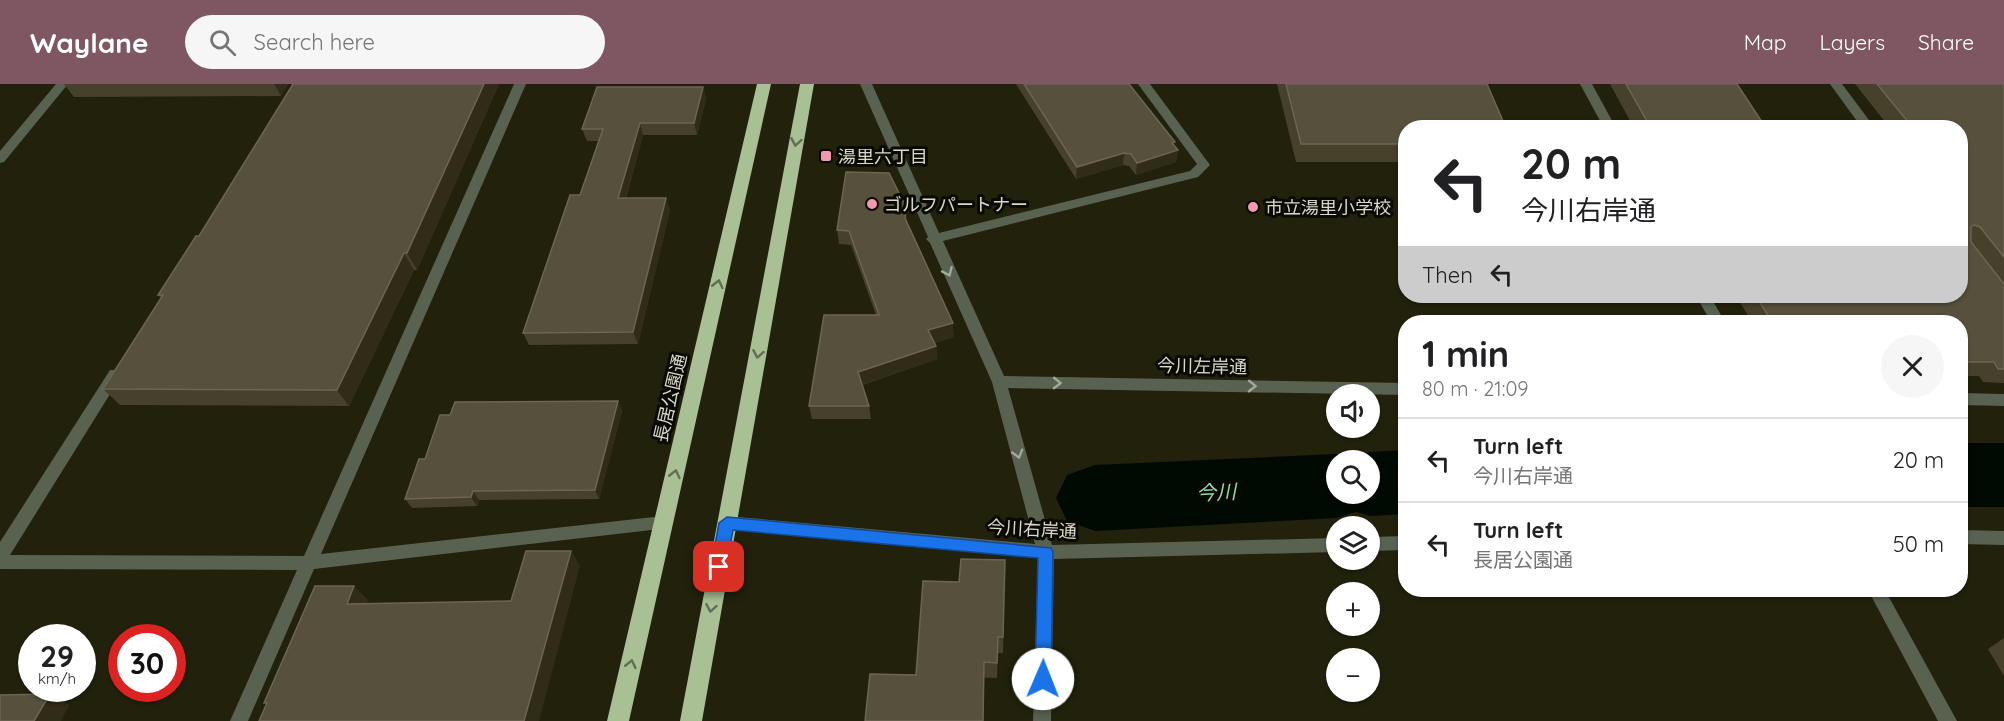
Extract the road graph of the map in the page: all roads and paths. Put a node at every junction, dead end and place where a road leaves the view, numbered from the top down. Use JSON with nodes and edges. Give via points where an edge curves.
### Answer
{"nodes":[{"id":1,"x":62,"y":84,"type":"edge"},
{"id":2,"x":520,"y":84,"type":"edge"},
{"id":3,"x":764,"y":84,"type":"edge"},
{"id":4,"x":807,"y":84,"type":"edge"},
{"id":5,"x":866,"y":84,"type":"edge"},
{"id":6,"x":1144,"y":84,"type":"edge"},
{"id":7,"x":1586,"y":84,"type":"edge"},
{"id":8,"x":1836,"y":84,"type":"edge"},
{"id":9,"x":1606,"y":120,"type":"edge"},
{"id":10,"x":1863,"y":120,"type":"edge"},
{"id":11,"x":0,"y":159,"type":"edge"},
{"id":12,"x":933,"y":239,"type":"junction"},
{"id":13,"x":120,"y":365,"type":"edge"},
{"id":14,"x":999,"y":382,"type":"junction"},
{"id":15,"x":1398,"y":389,"type":"edge"},
{"id":16,"x":1968,"y":399,"type":"edge"},
{"id":17,"x":2004,"y":400,"type":"edge"},
{"id":18,"x":663,"y":523,"type":"junction"},
{"id":19,"x":727,"y":523,"type":"junction"},
{"id":20,"x":1968,"y":537,"type":"edge"},
{"id":21,"x":2004,"y":538,"type":"edge"},
{"id":22,"x":1398,"y":543,"type":"edge"},
{"id":23,"x":1380,"y":544,"type":"edge"},
{"id":24,"x":1326,"y":545,"type":"edge"},
{"id":25,"x":1046,"y":552,"type":"junction"},
{"id":26,"x":0,"y":556,"type":"edge"},
{"id":27,"x":0,"y":562,"type":"edge"},
{"id":28,"x":307,"y":562,"type":"junction"},
{"id":29,"x":1880,"y":597,"type":"edge"},
{"id":30,"x":239,"y":721,"type":"edge"},
{"id":31,"x":618,"y":721,"type":"edge"},
{"id":32,"x":691,"y":721,"type":"edge"},
{"id":33,"x":1042,"y":721,"type":"edge"},
{"id":34,"x":1948,"y":721,"type":"edge"}],
"edges":[{"from":1,"to":11,"type":"street"},
{"from":2,"to":28,"type":"street"},
{"from":18,"to":3,"type":"highway","name":"長居公園通","one_way":true},
{"from":4,"to":19,"type":"highway","one_way":true},
{"from":5,"to":12,"type":"street"},
{"from":6,"to":12,"type":"street","via":[[1204,165],[1194,174]]},
{"from":7,"to":9,"type":"street"},
{"from":8,"to":10,"type":"street"},
{"from":12,"to":14,"type":"street","one_way":true},
{"from":13,"to":26,"type":"street"},
{"from":14,"to":15,"type":"street","name":"今川左岸通","one_way":true},
{"from":14,"to":25,"type":"street","one_way":true},
{"from":16,"to":17,"type":"street"},
{"from":18,"to":28,"type":"street"},
{"from":31,"to":18,"type":"highway","name":"長居公園通","one_way":true},
{"from":19,"to":25,"type":"street","name":"今川右岸通"},
{"from":19,"to":32,"type":"highway","one_way":true},
{"from":20,"to":21,"type":"street"},
{"from":22,"to":23,"type":"street"},
{"from":24,"to":25,"type":"street","name":"今川右岸通"},
{"from":25,"to":33,"type":"street"},
{"from":27,"to":28,"type":"street"},
{"from":28,"to":30,"type":"street"},
{"from":29,"to":34,"type":"street"}]}
